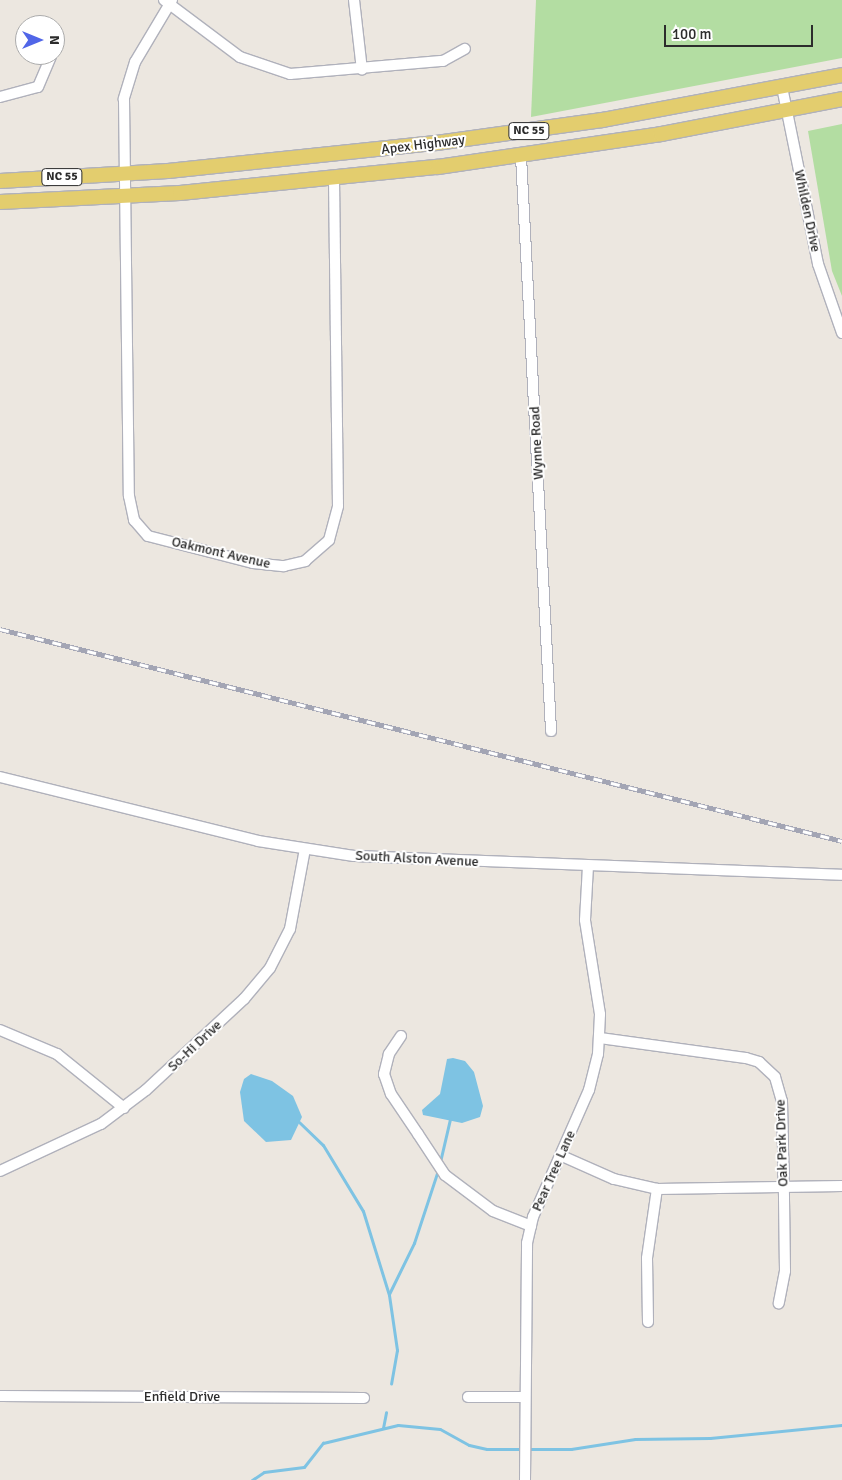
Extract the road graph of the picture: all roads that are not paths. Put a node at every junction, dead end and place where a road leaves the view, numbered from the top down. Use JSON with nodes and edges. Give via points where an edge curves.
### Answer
{"nodes":[{"id":1,"x":354,"y":0,"type":"edge"},
{"id":2,"x":168,"y":1,"type":"edge"},
{"id":3,"x":465,"y":49,"type":"dead end"},
{"id":4,"x":47,"y":65,"type":"edge"},
{"id":5,"x":362,"y":70,"type":"junction"},
{"id":6,"x":842,"y":74,"type":"edge"},
{"id":7,"x":782,"y":87,"type":"junction"},
{"id":8,"x":0,"y":97,"type":"edge"},
{"id":9,"x":842,"y":99,"type":"edge"},
{"id":10,"x":786,"y":110,"type":"junction"},
{"id":11,"x":521,"y":156,"type":"junction"},
{"id":12,"x":124,"y":174,"type":"junction"},
{"id":13,"x":334,"y":180,"type":"junction"},
{"id":14,"x":0,"y":181,"type":"edge"},
{"id":15,"x":126,"y":196,"type":"junction"},
{"id":16,"x":0,"y":202,"type":"edge"},
{"id":17,"x":842,"y":333,"type":"edge"},
{"id":18,"x":551,"y":732,"type":"dead end"},
{"id":19,"x":0,"y":777,"type":"edge"},
{"id":20,"x":305,"y":849,"type":"junction"},
{"id":21,"x":588,"y":867,"type":"junction"},
{"id":22,"x":842,"y":875,"type":"edge"},
{"id":23,"x":0,"y":1030,"type":"edge"},
{"id":24,"x":401,"y":1036,"type":"dead end"},
{"id":25,"x":600,"y":1038,"type":"junction"},
{"id":26,"x":124,"y":1108,"type":"junction"},
{"id":27,"x":562,"y":1156,"type":"junction"},
{"id":28,"x":0,"y":1172,"type":"edge"},
{"id":29,"x":842,"y":1186,"type":"edge"},
{"id":30,"x":784,"y":1187,"type":"junction"},
{"id":31,"x":658,"y":1189,"type":"junction"},
{"id":32,"x":531,"y":1226,"type":"junction"},
{"id":33,"x":779,"y":1303,"type":"dead end"},
{"id":34,"x":648,"y":1322,"type":"dead end"},
{"id":35,"x":0,"y":1396,"type":"edge"},
{"id":36,"x":468,"y":1397,"type":"dead end"},
{"id":37,"x":524,"y":1397,"type":"junction"},
{"id":38,"x":364,"y":1398,"type":"dead end"},
{"id":39,"x":525,"y":1480,"type":"edge"}],
"edges":[{"from":1,"to":5,"type":"street"},
{"from":2,"to":5,"type":"street","via":[[220,44],[263,67],[316,75]]},
{"from":2,"to":12,"type":"street","name":"Oakmont Avenue","via":[[135,62],[124,99]]},
{"from":3,"to":5,"type":"street","via":[[444,61]]},
{"from":4,"to":8,"type":"street","via":[[38,86]]},
{"from":6,"to":7,"type":"main road","name":"Apex Highway","number":"NC 55"},
{"from":7,"to":10,"type":"street","name":"Whilden Drive"},
{"from":7,"to":12,"type":"main road","name":"Apex Highway","number":"NC 55","via":[[455,141]]},
{"from":9,"to":10,"type":"main road","name":"Apex Highway","number":"NC 55"},
{"from":10,"to":11,"type":"main road","name":"Apex Highway","number":"NC 55"},
{"from":10,"to":17,"type":"street","name":"Whilden Drive","via":[[818,264]]},
{"from":11,"to":13,"type":"main road","name":"Apex Highway","number":"NC 55"},
{"from":11,"to":18,"type":"street","name":"Wynne Road"},
{"from":12,"to":14,"type":"main road","name":"Apex Highway","number":"NC 55"},
{"from":12,"to":15,"type":"street","name":"Oakmont Avenue"},
{"from":13,"to":15,"type":"main road","name":"Apex Highway","number":"NC 55"},
{"from":13,"to":15,"type":"street","name":"Oakmont Avenue","via":[[337,518],[324,547],[292,566],[253,563],[156,538],[134,520],[129,496]]},
{"from":15,"to":16,"type":"main road","name":"Apex Highway","number":"NC 55"},
{"from":19,"to":20,"type":"street","name":"South Alston Avenue"},
{"from":20,"to":21,"type":"street","name":"South Alston Avenue","via":[[383,858]]},
{"from":20,"to":26,"type":"street","name":"So-Hi Drive","via":[[296,909],[270,968],[225,1018]]},
{"from":21,"to":22,"type":"street","name":"South Alston Avenue"},
{"from":21,"to":25,"type":"street","name":"Pear Tree Lane","via":[[585,920]]},
{"from":23,"to":26,"type":"street","via":[[47,1047]]},
{"from":24,"to":32,"type":"street","via":[[389,1054],[384,1074],[391,1094],[445,1175],[493,1211]]},
{"from":25,"to":27,"type":"street","name":"Pear Tree Lane","via":[[590,1090]]},
{"from":25,"to":30,"type":"street","name":"Oak Park Drive","via":[[746,1058],[767,1068],[780,1087]]},
{"from":26,"to":28,"type":"street","name":"So-Hi Drive","via":[[67,1143]]},
{"from":27,"to":31,"type":"street","via":[[614,1179]]},
{"from":27,"to":32,"type":"street","name":"Pear Tree Lane"},
{"from":29,"to":30,"type":"street"},
{"from":30,"to":31,"type":"street"},
{"from":30,"to":33,"type":"street","name":"Oak Park Drive","via":[[785,1271]]},
{"from":31,"to":34,"type":"street","via":[[647,1258]]},
{"from":32,"to":37,"type":"street","name":"Pear Tree Lane","via":[[524,1266]]},
{"from":35,"to":38,"type":"street","name":"Enfield Drive"},
{"from":36,"to":37,"type":"street"},
{"from":37,"to":39,"type":"street","name":"Pear Tree Lane"}]}
